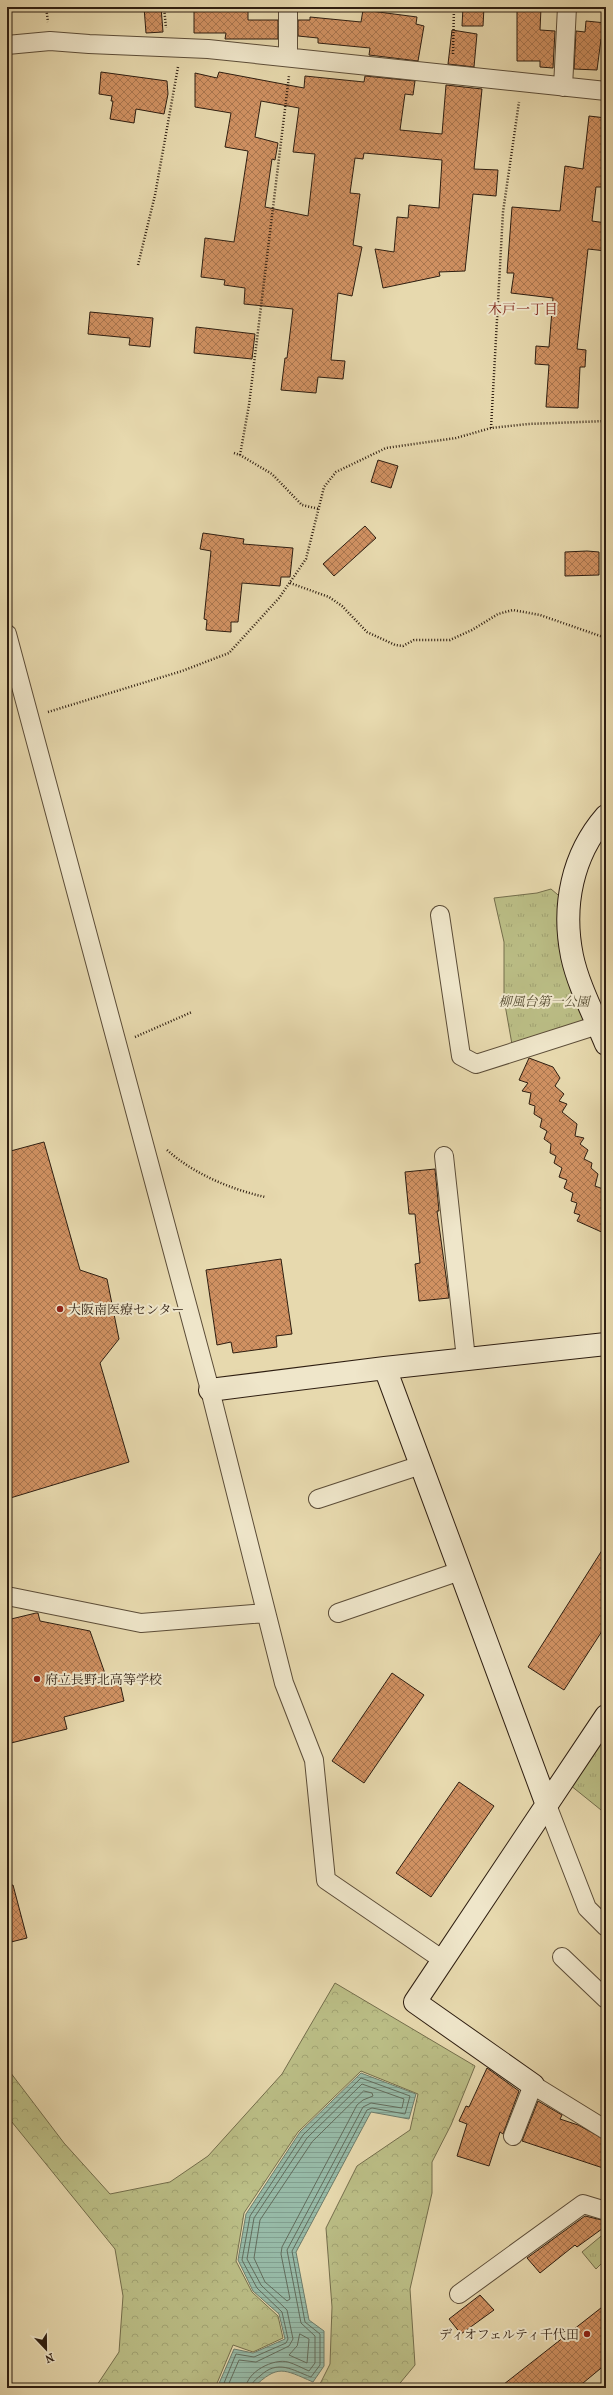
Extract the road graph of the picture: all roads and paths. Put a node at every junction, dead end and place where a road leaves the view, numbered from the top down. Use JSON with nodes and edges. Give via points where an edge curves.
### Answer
{"nodes":[{"id":1,"x":288,"y":7,"type":"edge"},
{"id":2,"x":454,"y":7,"type":"edge"},
{"id":3,"x":567,"y":7,"type":"edge"},
{"id":4,"x":7,"y":45,"type":"edge"},
{"id":5,"x":182,"y":49,"type":"junction"},
{"id":6,"x":290,"y":56,"type":"junction"},
{"id":7,"x":453,"y":75,"type":"junction"},
{"id":8,"x":521,"y":82,"type":"junction"},
{"id":9,"x":564,"y":87,"type":"junction"},
{"id":10,"x":606,"y":91,"type":"edge"},
{"id":11,"x":138,"y":265,"type":"dead end"},
{"id":12,"x":606,"y":421,"type":"edge"},
{"id":13,"x":491,"y":428,"type":"junction"},
{"id":14,"x":234,"y":453,"type":"dead end"},
{"id":15,"x":240,"y":455,"type":"junction"},
{"id":16,"x":319,"y":509,"type":"junction"},
{"id":17,"x":290,"y":583,"type":"junction"},
{"id":18,"x":7,"y":634,"type":"edge"},
{"id":19,"x":606,"y":638,"type":"edge"},
{"id":20,"x":31,"y":718,"type":"junction"},
{"id":21,"x":606,"y":816,"type":"edge"},
{"id":22,"x":440,"y":915,"type":"dead end"},
{"id":23,"x":192,"y":1012,"type":"dead end"},
{"id":24,"x":603,"y":1031,"type":"edge"},
{"id":25,"x":118,"y":1044,"type":"junction"},
{"id":26,"x":141,"y":1130,"type":"junction"},
{"id":27,"x":444,"y":1156,"type":"dead end"},
{"id":28,"x":264,"y":1197,"type":"dead end"},
{"id":29,"x":606,"y":1344,"type":"edge"},
{"id":30,"x":466,"y":1359,"type":"junction"},
{"id":31,"x":385,"y":1368,"type":"junction"},
{"id":32,"x":210,"y":1390,"type":"junction"},
{"id":33,"x":421,"y":1464,"type":"junction"},
{"id":34,"x":318,"y":1499,"type":"dead end"},
{"id":35,"x":460,"y":1571,"type":"junction"},
{"id":36,"x":7,"y":1596,"type":"edge"},
{"id":37,"x":266,"y":1613,"type":"junction"},
{"id":38,"x":338,"y":1613,"type":"dead end"},
{"id":39,"x":606,"y":1716,"type":"edge"},
{"id":40,"x":547,"y":1805,"type":"junction"},
{"id":41,"x":606,"y":1927,"type":"edge"},
{"id":42,"x":562,"y":1957,"type":"dead end"},
{"id":43,"x":443,"y":1960,"type":"junction"},
{"id":44,"x":606,"y":1999,"type":"edge"},
{"id":45,"x":532,"y":2085,"type":"junction"},
{"id":46,"x":606,"y":2130,"type":"edge"},
{"id":47,"x":513,"y":2136,"type":"dead end"},
{"id":48,"x":606,"y":2211,"type":"edge"},
{"id":49,"x":459,"y":2294,"type":"dead end"}],
"edges":[{"from":1,"to":6,"type":"street"},
{"from":2,"to":7,"type":"path"},
{"from":3,"to":9,"type":"street"},
{"from":4,"to":5,"type":"street","via":[[50,41],[167,46]]},
{"from":5,"to":6,"type":"street"},
{"from":5,"to":11,"type":"path","via":[[156,195]]},
{"from":6,"to":7,"type":"street"},
{"from":6,"to":15,"type":"path","via":[[249,405]]},
{"from":7,"to":8,"type":"street"},
{"from":8,"to":9,"type":"street"},
{"from":8,"to":13,"type":"path","via":[[503,212]]},
{"from":9,"to":10,"type":"street"},
{"from":12,"to":13,"type":"path"},
{"from":13,"to":16,"type":"path","via":[[456,438],[386,448],[336,472],[324,487]]},
{"from":14,"to":15,"type":"path"},
{"from":15,"to":16,"type":"path","via":[[272,474],[302,505]]},
{"from":16,"to":17,"type":"path","via":[[306,559]]},
{"from":17,"to":19,"type":"path","via":[[329,597],[342,606],[367,632],[395,645],[403,646],[414,640],[450,640],[498,614],[513,610],[540,615]]},
{"from":17,"to":20,"type":"path","via":[[224,656]]},
{"from":18,"to":20,"type":"street"},
{"from":20,"to":25,"type":"street"},
{"from":21,"to":24,"type":"street","via":[[582,851],[570,886],[568,917],[572,956]]},
{"from":22,"to":24,"type":"street","via":[[461,1056],[476,1064]]},
{"from":23,"to":25,"type":"path"},
{"from":25,"to":26,"type":"street"},
{"from":26,"to":28,"type":"path","via":[[176,1158],[200,1173],[245,1193]]},
{"from":26,"to":32,"type":"street"},
{"from":27,"to":30,"type":"street"},
{"from":29,"to":30,"type":"street"},
{"from":30,"to":31,"type":"street"},
{"from":31,"to":32,"type":"street"},
{"from":31,"to":33,"type":"street"},
{"from":32,"to":37,"type":"street"},
{"from":33,"to":34,"type":"street"},
{"from":33,"to":35,"type":"street"},
{"from":35,"to":38,"type":"street"},
{"from":35,"to":40,"type":"street"},
{"from":36,"to":37,"type":"street","via":[[141,1623]]},
{"from":37,"to":43,"type":"street","via":[[284,1684],[314,1760],[326,1880]]},
{"from":39,"to":40,"type":"street"},
{"from":40,"to":41,"type":"street","via":[[587,1908]]},
{"from":40,"to":43,"type":"street"},
{"from":42,"to":44,"type":"street"},
{"from":43,"to":45,"type":"street","via":[[415,2002]]},
{"from":45,"to":46,"type":"street"},
{"from":45,"to":47,"type":"street"},
{"from":48,"to":49,"type":"street","via":[[583,2204],[512,2264]]}]}
